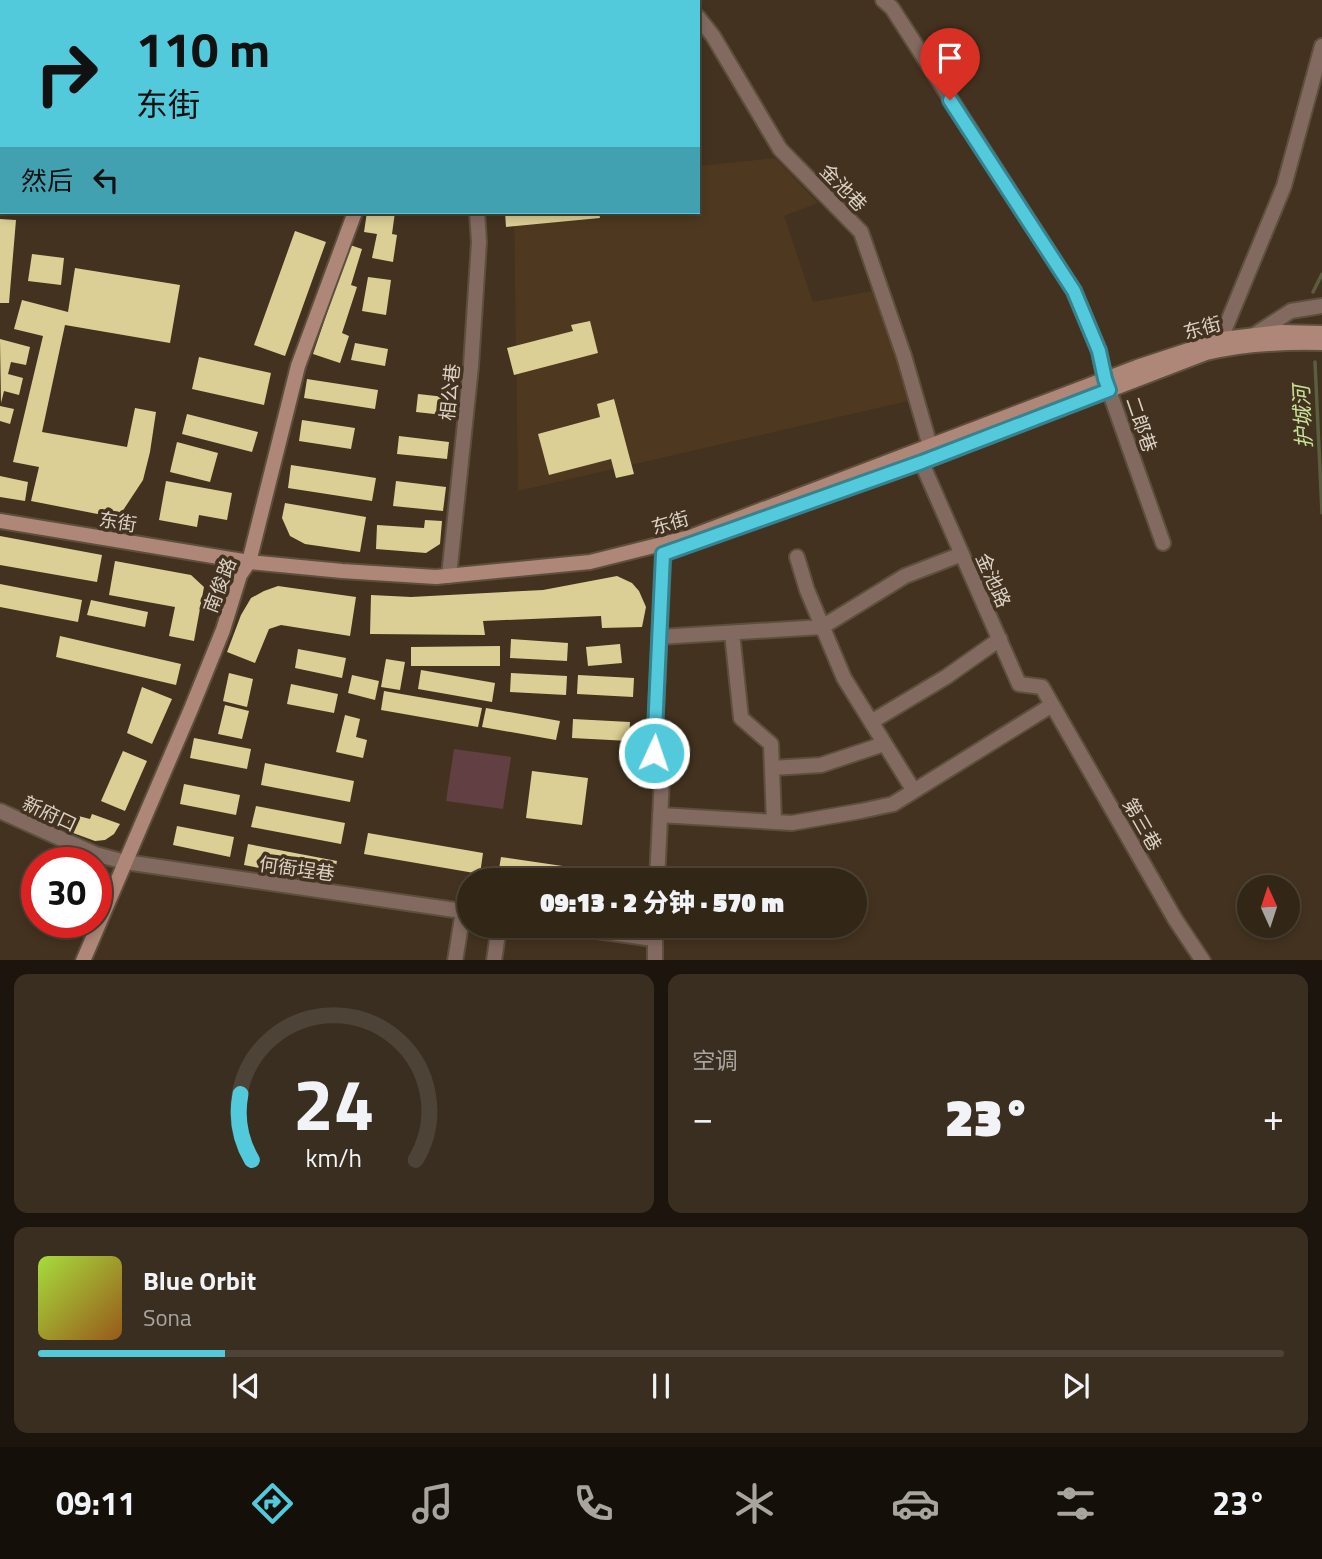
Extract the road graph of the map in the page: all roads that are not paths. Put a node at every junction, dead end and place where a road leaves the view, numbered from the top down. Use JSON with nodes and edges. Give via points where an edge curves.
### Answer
{"nodes":[{"id":1,"x":883,"y":0,"type":"edge"},
{"id":2,"x":700,"y":19,"type":"edge"},
{"id":3,"x":1322,"y":46,"type":"edge"},
{"id":4,"x":354,"y":214,"type":"edge"},
{"id":5,"x":477,"y":214,"type":"edge"},
{"id":6,"x":1322,"y":306,"type":"edge"},
{"id":7,"x":1322,"y":333,"type":"edge"},
{"id":8,"x":1254,"y":335,"type":"junction"},
{"id":9,"x":1322,"y":343,"type":"edge"},
{"id":10,"x":1219,"y":345,"type":"junction"},
{"id":11,"x":1107,"y":385,"type":"junction"},
{"id":12,"x":923,"y":453,"type":"junction"},
{"id":13,"x":0,"y":522,"type":"edge"},
{"id":14,"x":1163,"y":543,"type":"dead end"},
{"id":15,"x":664,"y":549,"type":"junction"},
{"id":16,"x":962,"y":554,"type":"junction"},
{"id":17,"x":797,"y":557,"type":"dead end"},
{"id":18,"x":247,"y":564,"type":"junction"},
{"id":19,"x":449,"y":576,"type":"junction"},
{"id":20,"x":822,"y":627,"type":"junction"},
{"id":21,"x":732,"y":633,"type":"junction"},
{"id":22,"x":659,"y":637,"type":"junction"},
{"id":23,"x":1000,"y":639,"type":"junction"},
{"id":24,"x":1052,"y":705,"type":"junction"},
{"id":25,"x":871,"y":722,"type":"junction"},
{"id":26,"x":884,"y":744,"type":"junction"},
{"id":27,"x":772,"y":768,"type":"junction"},
{"id":28,"x":914,"y":792,"type":"junction"},
{"id":29,"x":0,"y":811,"type":"edge"},
{"id":30,"x":660,"y":815,"type":"junction"},
{"id":31,"x":774,"y":821,"type":"junction"},
{"id":32,"x":125,"y":862,"type":"junction"},
{"id":33,"x":658,"y":868,"type":"edge"},
{"id":34,"x":457,"y":911,"type":"edge"},
{"id":35,"x":460,"y":938,"type":"edge"},
{"id":36,"x":497,"y":938,"type":"edge"},
{"id":37,"x":654,"y":938,"type":"edge"},
{"id":38,"x":83,"y":960,"type":"edge"},
{"id":39,"x":454,"y":960,"type":"edge"},
{"id":40,"x":494,"y":960,"type":"edge"},
{"id":41,"x":655,"y":960,"type":"edge"},
{"id":42,"x":1202,"y":960,"type":"edge"}],
"edges":[{"from":1,"to":11,"type":"street","name":"二郎巷","via":[[1074,291],[1099,351]]},
{"from":2,"to":12,"type":"street","name":"金池巷","via":[[780,149],[861,232],[904,356]]},
{"from":3,"to":10,"type":"street","via":[[1284,186]]},
{"from":4,"to":18,"type":"main road","name":"南俊路","via":[[298,366]]},
{"from":5,"to":19,"type":"street","name":"相公巷","via":[[480,242],[471,366]]},
{"from":6,"to":8,"type":"street","via":[[1291,311]]},
{"from":7,"to":8,"type":"main road","name":"东街"},
{"from":8,"to":10,"type":"main road","name":"东街"},
{"from":9,"to":10,"type":"main road","name":"东街"},
{"from":10,"to":11,"type":"main road","name":"东街","via":[[1137,367]]},
{"from":11,"to":12,"type":"main road","name":"东街"},
{"from":11,"to":14,"type":"street","name":"二郎巷"},
{"from":12,"to":15,"type":"main road","name":"东街"},
{"from":12,"to":16,"type":"street","name":"金池路"},
{"from":13,"to":18,"type":"main road","name":"东街"},
{"from":15,"to":18,"type":"main road","name":"东街","via":[[610,565],[485,582],[368,582]]},
{"from":15,"to":19,"type":"main road","name":"东街","via":[[590,562]]},
{"from":15,"to":22,"type":"street"},
{"from":16,"to":20,"type":"street","via":[[905,576]]},
{"from":16,"to":23,"type":"street","name":"金池路"},
{"from":17,"to":20,"type":"street"},
{"from":18,"to":19,"type":"main road","name":"东街"},
{"from":18,"to":32,"type":"main road","name":"南俊路"},
{"from":20,"to":21,"type":"street"},
{"from":20,"to":25,"type":"street","via":[[844,678]]},
{"from":21,"to":22,"type":"street"},
{"from":21,"to":27,"type":"street","via":[[741,718],[771,744]]},
{"from":22,"to":30,"type":"street","via":[[654,753],[663,778]]},
{"from":23,"to":24,"type":"street","name":"金池路","via":[[1019,684],[1042,687]]},
{"from":23,"to":25,"type":"street"},
{"from":24,"to":28,"type":"street"},
{"from":24,"to":42,"type":"street","name":"第三巷"},
{"from":25,"to":26,"type":"street"},
{"from":26,"to":27,"type":"street","via":[[821,765]]},
{"from":26,"to":28,"type":"street"},
{"from":27,"to":31,"type":"street"},
{"from":28,"to":31,"type":"street","via":[[872,809]]},
{"from":29,"to":32,"type":"street","name":"新府口","via":[[95,855]]},
{"from":30,"to":31,"type":"street"},
{"from":30,"to":33,"type":"street"},
{"from":32,"to":34,"type":"street","name":"何衙埕巷"},
{"from":32,"to":38,"type":"main road","name":"南俊路"},
{"from":35,"to":39,"type":"street","name":"何衙埕巷"},
{"from":36,"to":40,"type":"street"},
{"from":37,"to":41,"type":"street"}]}
